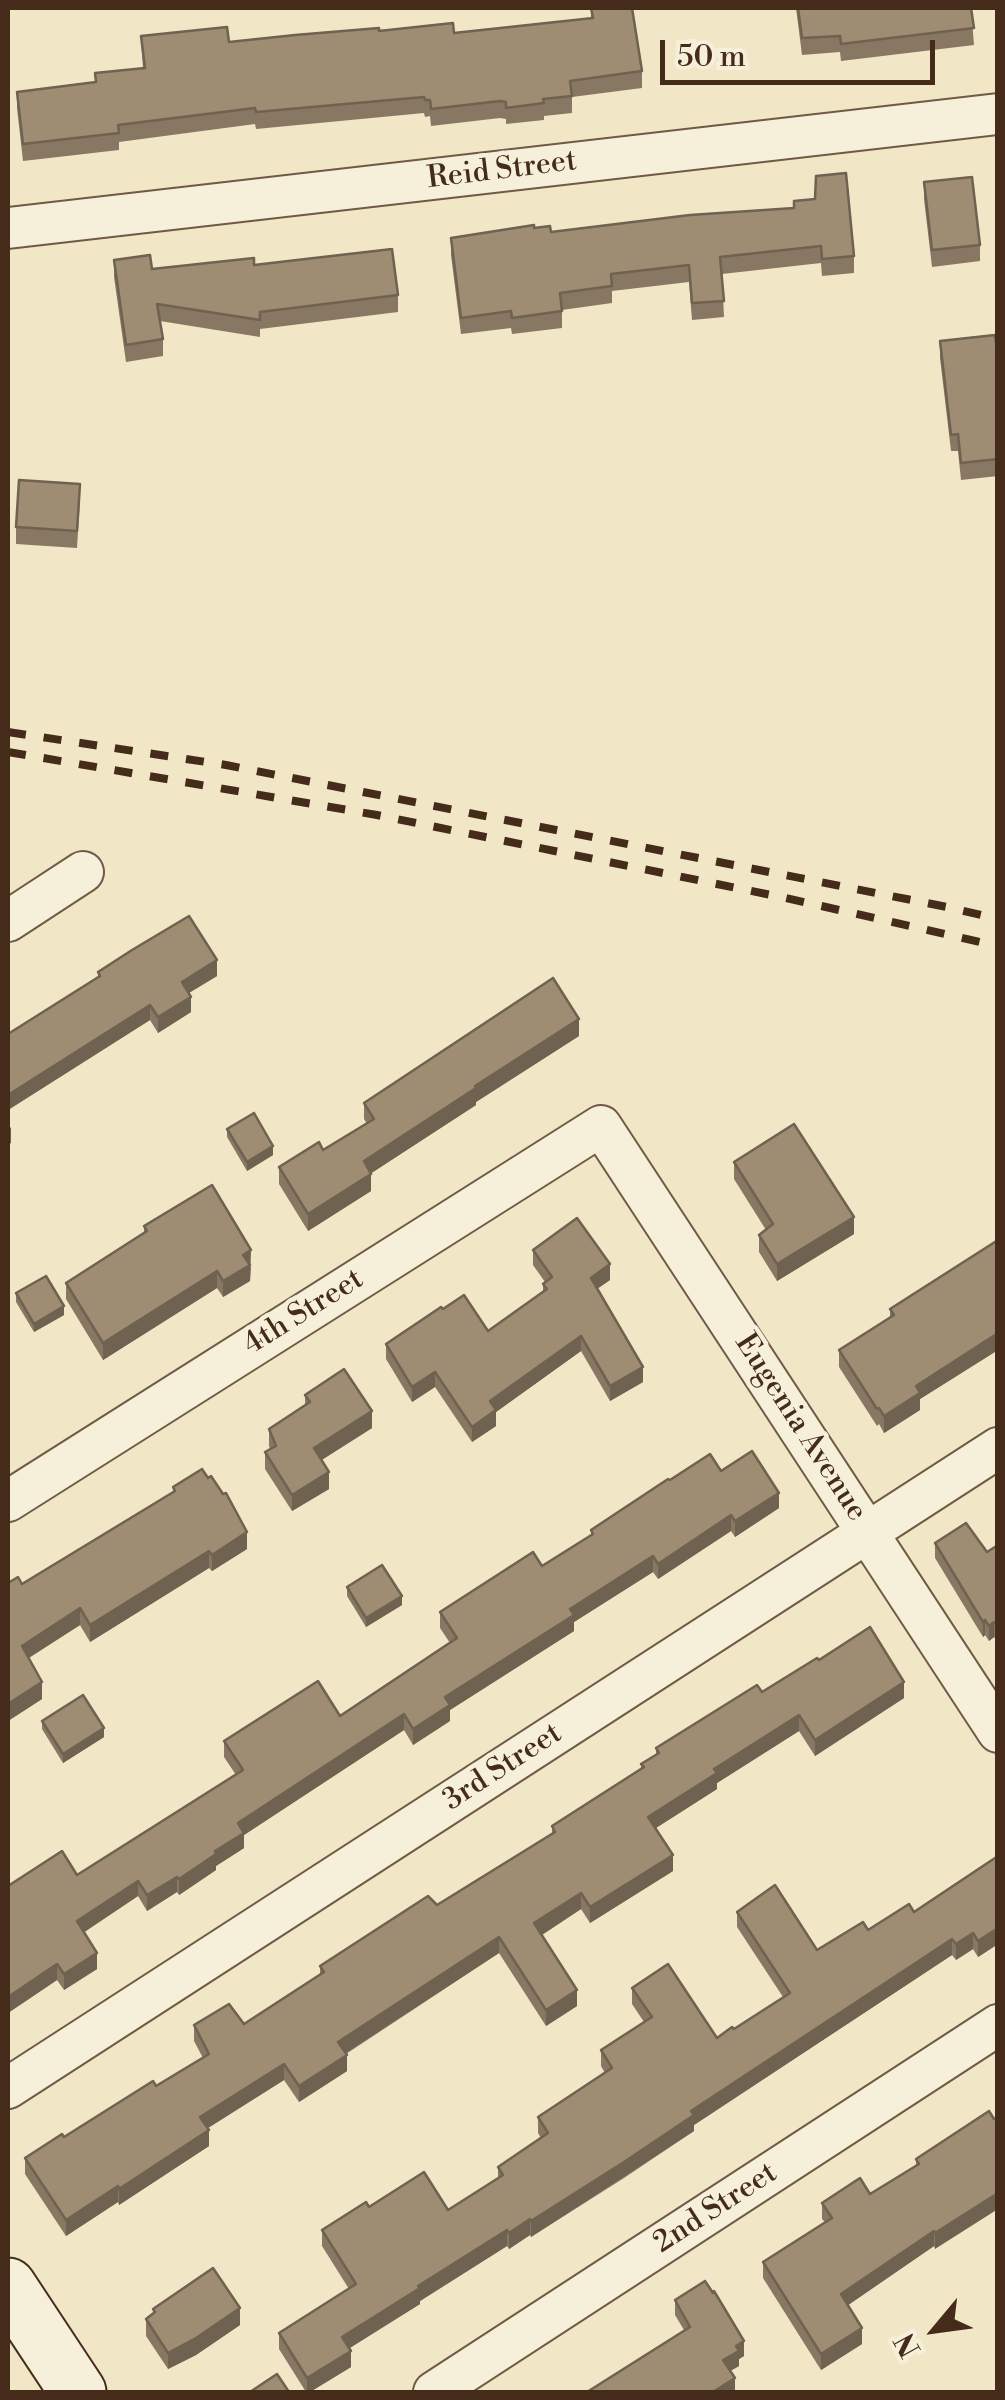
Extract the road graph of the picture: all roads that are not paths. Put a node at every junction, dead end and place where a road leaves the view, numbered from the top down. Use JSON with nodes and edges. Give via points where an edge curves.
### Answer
{"nodes":[{"id":1,"x":998,"y":114,"type":"edge"},
{"id":2,"x":8,"y":228,"type":"edge"},
{"id":3,"x":83,"y":872,"type":"dead end"},
{"id":4,"x":8,"y":922,"type":"edge"},
{"id":5,"x":600,"y":1126,"type":"joint"},
{"id":6,"x":998,"y":1448,"type":"edge"},
{"id":7,"x":8,"y":1501,"type":"edge"},
{"id":8,"x":868,"y":1532,"type":"junction"},
{"id":9,"x":998,"y":1732,"type":"edge"},
{"id":10,"x":998,"y":2024,"type":"edge"},
{"id":11,"x":8,"y":2088,"type":"edge"},
{"id":12,"x":8,"y":2286,"type":"edge"},
{"id":13,"x":78,"y":2392,"type":"edge"},
{"id":14,"x":434,"y":2392,"type":"edge"}],
"edges":[{"from":1,"to":2,"type":"street","name":"Reid Street"},
{"from":3,"to":4,"type":"street"},
{"from":5,"to":7,"type":"street","name":"4th Street"},
{"from":5,"to":8,"type":"street","name":"Eugenia Avenue"},
{"from":6,"to":8,"type":"street","name":"3rd Street"},
{"from":8,"to":9,"type":"street","name":"Eugenia Avenue"},
{"from":8,"to":11,"type":"street","name":"3rd Street"},
{"from":10,"to":14,"type":"street","name":"2nd Street"},
{"from":12,"to":13,"type":"main road"}]}
